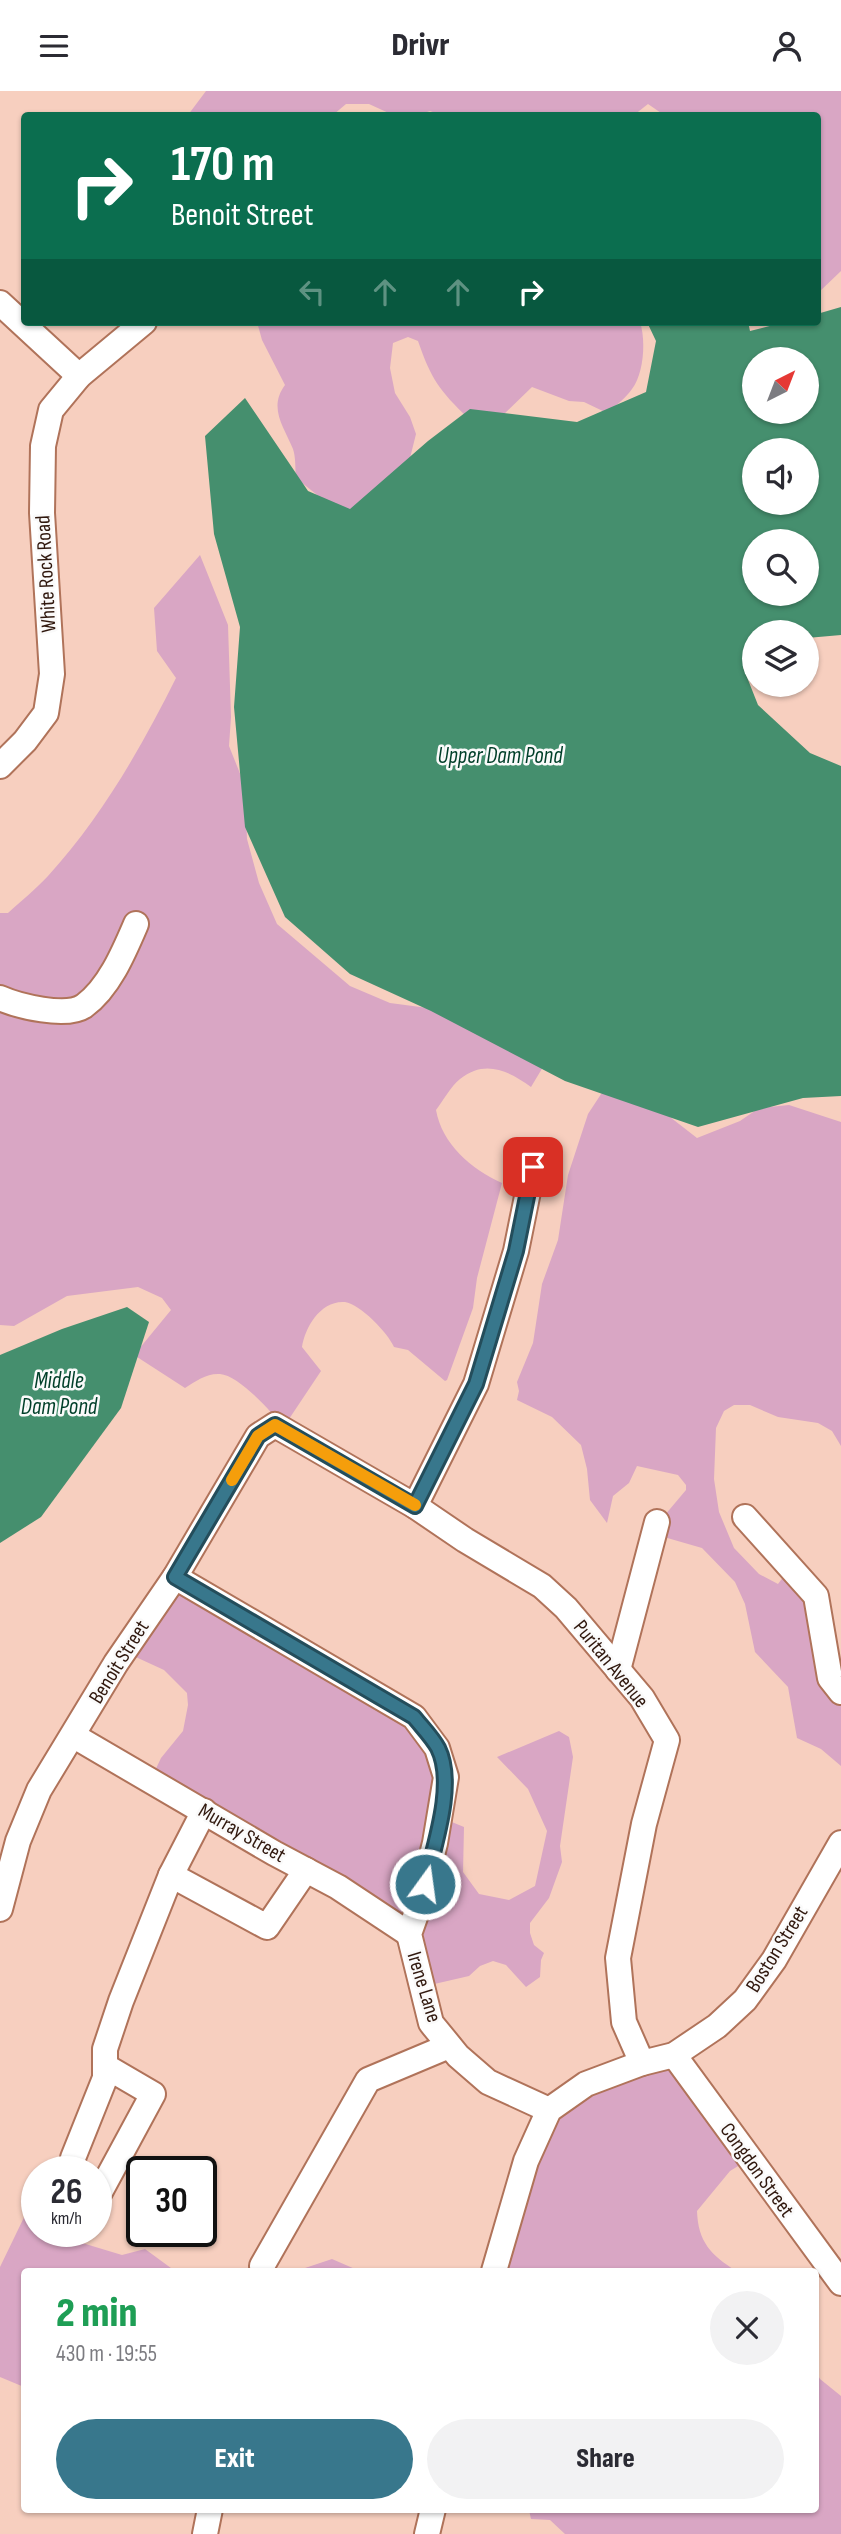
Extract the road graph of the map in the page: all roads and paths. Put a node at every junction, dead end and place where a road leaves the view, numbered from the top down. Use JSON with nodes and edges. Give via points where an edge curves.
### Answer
{"nodes":[{"id":1,"x":0,"y":303,"type":"edge"},
{"id":2,"x":21,"y":322,"type":"edge"},
{"id":3,"x":25,"y":326,"type":"edge"},
{"id":4,"x":139,"y":326,"type":"edge"},
{"id":5,"x":79,"y":376,"type":"junction"},
{"id":6,"x":0,"y":766,"type":"edge"},
{"id":7,"x":136,"y":924,"type":"dead end"},
{"id":8,"x":0,"y":998,"type":"edge"},
{"id":9,"x":521,"y":1156,"type":"dead end"},
{"id":10,"x":266,"y":1430,"type":"joint"},
{"id":11,"x":415,"y":1506,"type":"junction"},
{"id":12,"x":745,"y":1517,"type":"dead end"},
{"id":13,"x":657,"y":1522,"type":"dead end"},
{"id":14,"x":175,"y":1577,"type":"junction"},
{"id":15,"x":618,"y":1671,"type":"junction"},
{"id":16,"x":841,"y":1692,"type":"edge"},
{"id":17,"x":74,"y":1736,"type":"junction"},
{"id":18,"x":204,"y":1811,"type":"junction"},
{"id":19,"x":841,"y":1843,"type":"edge"},
{"id":20,"x":306,"y":1870,"type":"junction"},
{"id":21,"x":172,"y":1875,"type":"junction"},
{"id":22,"x":0,"y":1909,"type":"edge"},
{"id":23,"x":409,"y":1934,"type":"junction"},
{"id":24,"x":449,"y":2046,"type":"junction"},
{"id":25,"x":674,"y":2055,"type":"junction"},
{"id":26,"x":642,"y":2063,"type":"junction"},
{"id":27,"x":105,"y":2066,"type":"junction"},
{"id":28,"x":549,"y":2110,"type":"junction"},
{"id":29,"x":74,"y":2156,"type":"edge"},
{"id":30,"x":112,"y":2170,"type":"edge"},
{"id":31,"x":261,"y":2266,"type":"dead end"},
{"id":32,"x":495,"y":2268,"type":"edge"},
{"id":33,"x":841,"y":2283,"type":"edge"},
{"id":34,"x":209,"y":2513,"type":"edge"},
{"id":35,"x":432,"y":2513,"type":"edge"},
{"id":36,"x":205,"y":2534,"type":"edge"},
{"id":37,"x":427,"y":2534,"type":"edge"}],
"edges":[{"from":1,"to":2,"type":"street"},
{"from":3,"to":5,"type":"street"},
{"from":4,"to":5,"type":"street","name":"White Rock Road"},
{"from":5,"to":6,"type":"street","name":"White Rock Road","via":[[51,410],[43,446],[42,513],[52,674],[46,713]]},
{"from":7,"to":8,"type":"street","via":[[113,970],[82,1008],[50,1011]]},
{"from":9,"to":11,"type":"street","via":[[533,1167],[516,1251],[476,1384]]},
{"from":10,"to":11,"type":"street","name":"Puritan Avenue","via":[[275,1425]]},
{"from":10,"to":14,"type":"street","name":"Benoit Street","via":[[258,1436]]},
{"from":11,"to":15,"type":"street","name":"Puritan Avenue","via":[[542,1586]]},
{"from":12,"to":16,"type":"street","via":[[816,1596],[830,1678]]},
{"from":13,"to":15,"type":"street"},
{"from":14,"to":17,"type":"street","name":"Benoit Street","via":[[116,1663]]},
{"from":14,"to":23,"type":"street","name":"Irene Lane","via":[[414,1717],[438,1748],[446,1777],[435,1843]]},
{"from":15,"to":26,"type":"street","name":"Puritan Avenue","via":[[642,1698],[667,1740],[618,1958],[624,2022]]},
{"from":17,"to":18,"type":"street","name":"Murray Street"},
{"from":17,"to":22,"type":"street","name":"Benoit Street","via":[[39,1790],[18,1841]]},
{"from":18,"to":20,"type":"street","name":"Murray Street"},
{"from":18,"to":21,"type":"street"},
{"from":19,"to":25,"type":"street","name":"Boston Street","via":[[774,1960],[745,2000]]},
{"from":20,"to":21,"type":"street","via":[[267,1927]]},
{"from":20,"to":23,"type":"street","name":"Murray Street"},
{"from":21,"to":27,"type":"street","via":[[121,2001],[105,2049]]},
{"from":23,"to":24,"type":"street","name":"Irene Lane","via":[[431,2023]]},
{"from":24,"to":28,"type":"street","name":"Irene Lane","via":[[488,2082]]},
{"from":24,"to":31,"type":"street","via":[[368,2080]]},
{"from":25,"to":26,"type":"street","name":"Boston Street"},
{"from":25,"to":33,"type":"street","name":"Congdon Street"},
{"from":26,"to":28,"type":"street","name":"Boston Street","via":[[586,2084]]},
{"from":27,"to":29,"type":"street","via":[[105,2078]]},
{"from":27,"to":30,"type":"street","via":[[153,2094]]},
{"from":28,"to":32,"type":"street","via":[[526,2161]]},
{"from":34,"to":36,"type":"street"},
{"from":35,"to":37,"type":"street"}]}
